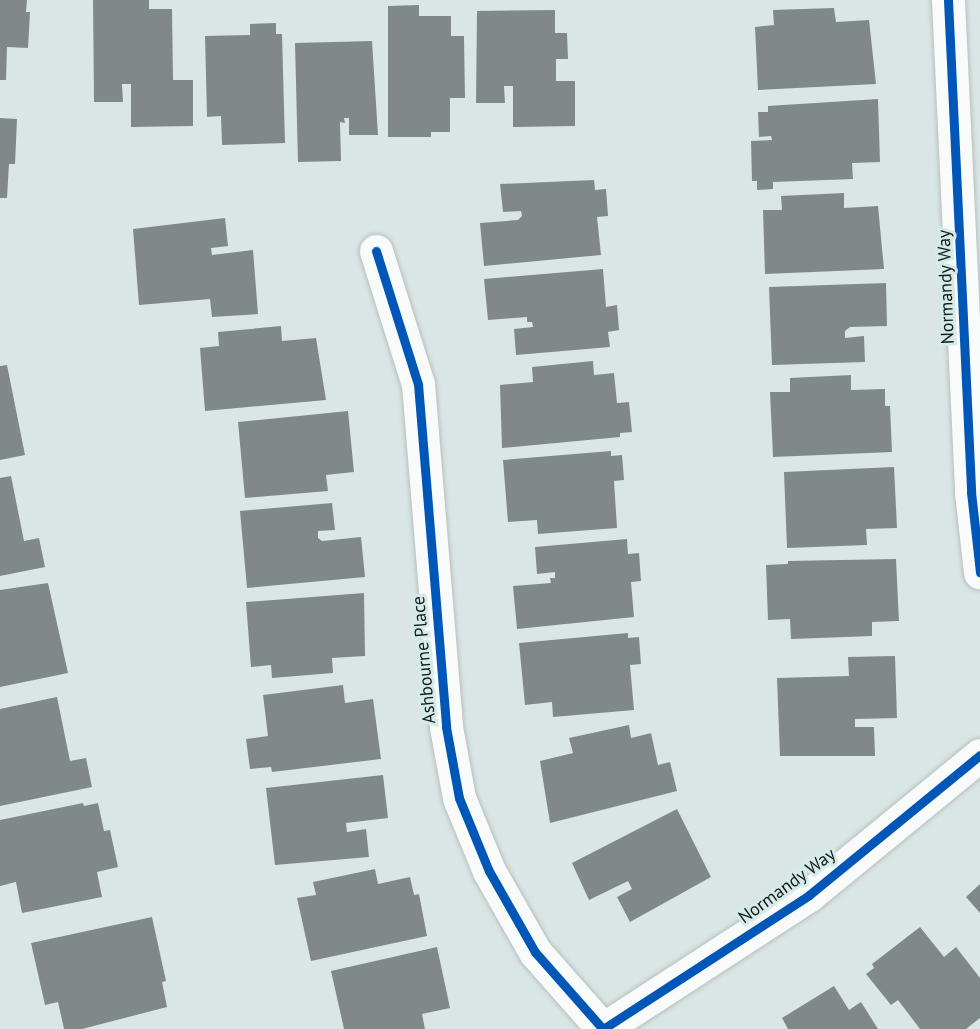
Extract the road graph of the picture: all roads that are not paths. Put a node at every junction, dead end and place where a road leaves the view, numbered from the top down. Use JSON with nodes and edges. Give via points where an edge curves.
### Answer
{"nodes":[{"id":1,"x":948,"y":0,"type":"edge"},
{"id":2,"x":376,"y":251,"type":"dead end"},
{"id":3,"x":980,"y":572,"type":"edge"},
{"id":4,"x":980,"y":755,"type":"edge"},
{"id":5,"x":603,"y":1029,"type":"edge"}],
"edges":[{"from":1,"to":3,"type":"street","name":"Normandy Way","via":[[970,492]]},
{"from":2,"to":5,"type":"street","name":"Ashbourne Place","via":[[418,384],[446,727],[459,798],[489,871],[535,952]]},
{"from":4,"to":5,"type":"street","name":"Normandy Way","via":[[809,895]]}]}
